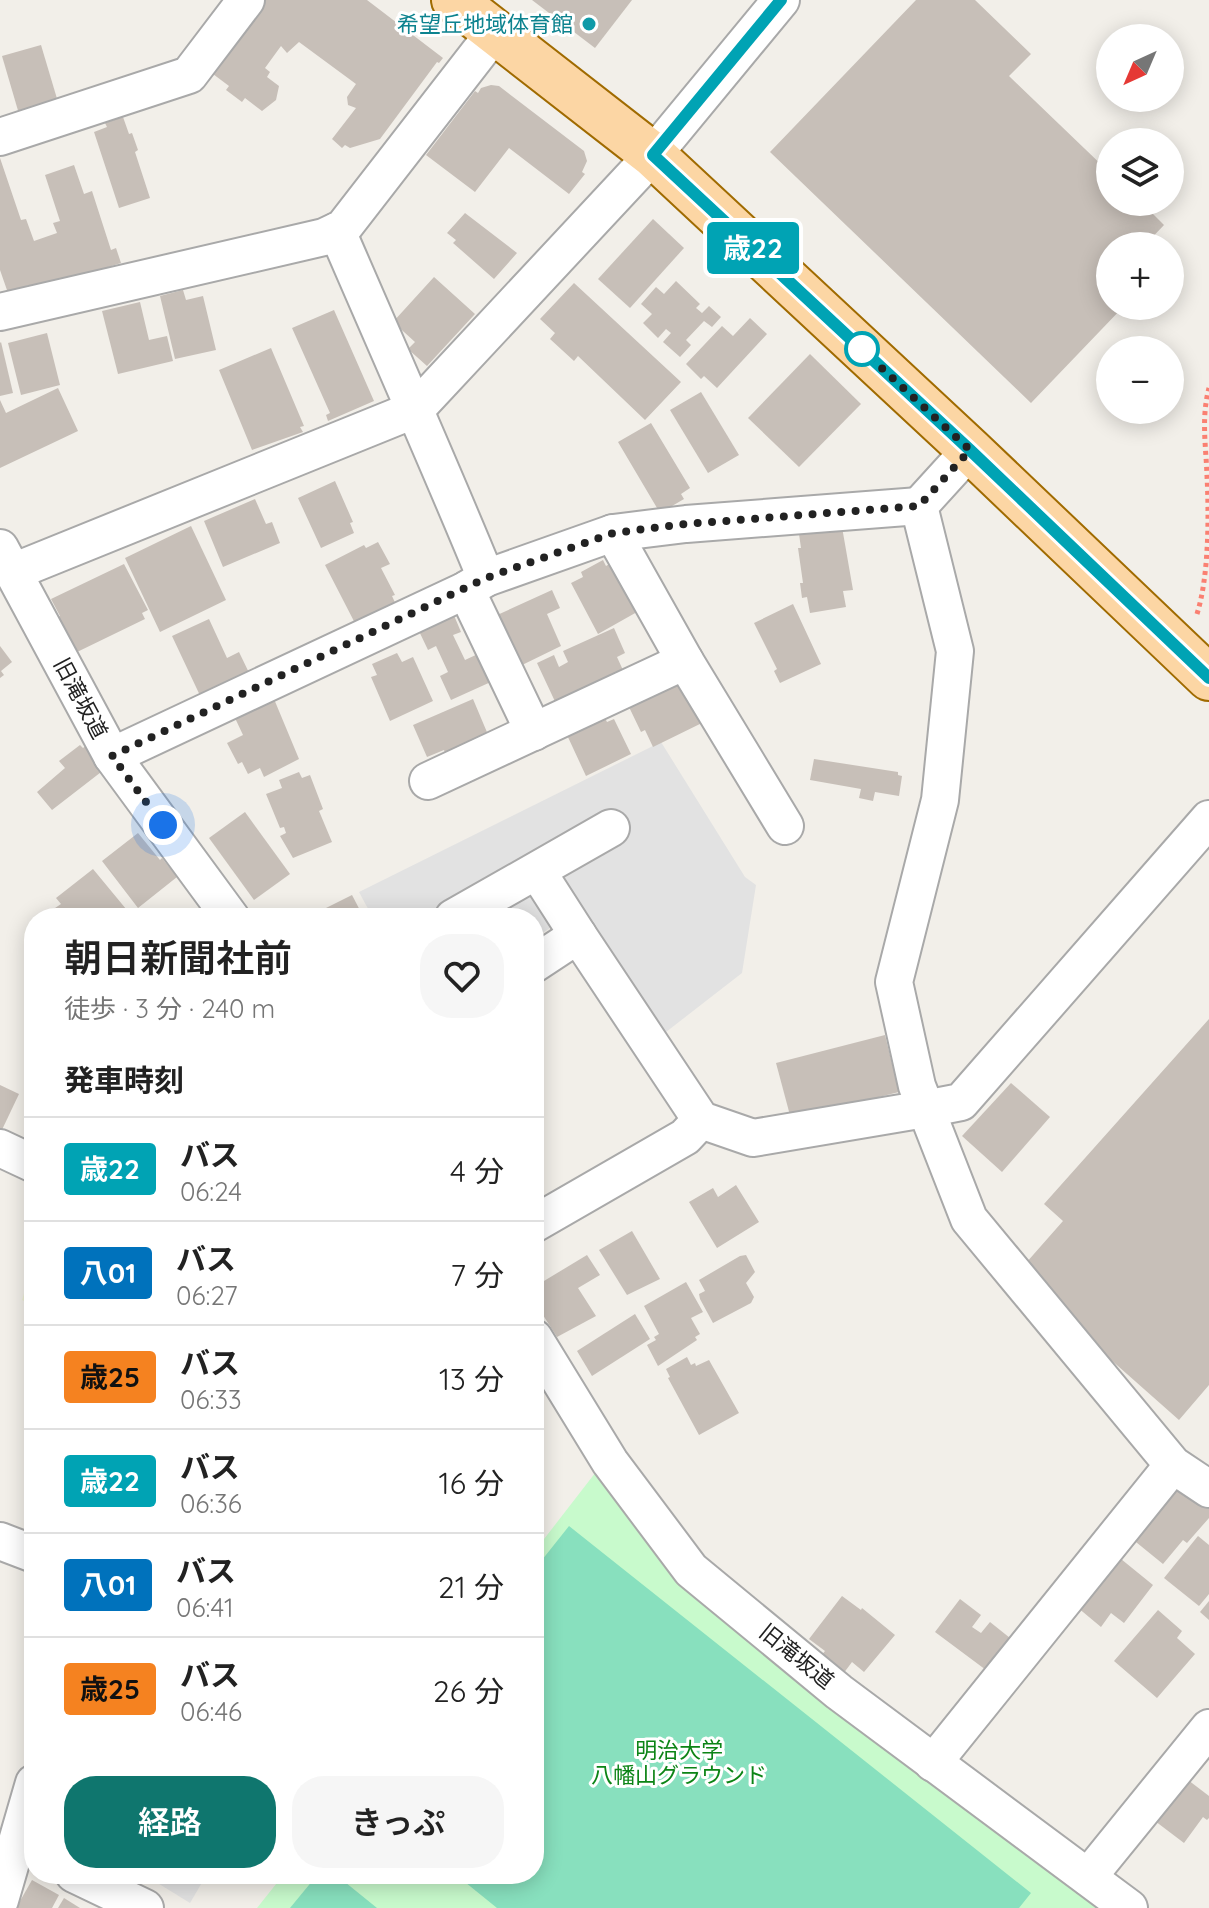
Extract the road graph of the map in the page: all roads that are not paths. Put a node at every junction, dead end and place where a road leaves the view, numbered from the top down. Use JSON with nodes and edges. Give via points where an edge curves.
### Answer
{"nodes":[{"id":1,"x":246,"y":0,"type":"edge"},
{"id":2,"x":454,"y":0,"type":"edge"},
{"id":3,"x":781,"y":0,"type":"edge"},
{"id":4,"x":495,"y":32,"type":"junction"},
{"id":5,"x":0,"y":137,"type":"edge"},
{"id":6,"x":653,"y":155,"type":"junction"},
{"id":7,"x":337,"y":231,"type":"junction"},
{"id":8,"x":0,"y":312,"type":"edge"},
{"id":9,"x":416,"y":409,"type":"junction"},
{"id":10,"x":970,"y":450,"type":"junction"},
{"id":11,"x":919,"y":506,"type":"junction"},
{"id":12,"x":613,"y":533,"type":"junction"},
{"id":13,"x":7,"y":560,"type":"edge"},
{"id":14,"x":476,"y":584,"type":"junction"},
{"id":15,"x":685,"y":661,"type":"junction"},
{"id":16,"x":1195,"y":665,"type":"edge"},
{"id":17,"x":534,"y":732,"type":"junction"},
{"id":18,"x":112,"y":756,"type":"junction"},
{"id":19,"x":428,"y":781,"type":"dead end"},
{"id":20,"x":1209,"y":819,"type":"edge"},
{"id":21,"x":785,"y":826,"type":"dead end"},
{"id":22,"x":611,"y":828,"type":"dead end"},
{"id":23,"x":537,"y":871,"type":"junction"},
{"id":24,"x":224,"y":908,"type":"edge"},
{"id":25,"x":471,"y":908,"type":"edge"},
{"id":26,"x":578,"y":935,"type":"junction"},
{"id":27,"x":544,"y":957,"type":"edge"},
{"id":28,"x":925,"y":1109,"type":"junction"},
{"id":29,"x":701,"y":1120,"type":"junction"},
{"id":30,"x":0,"y":1148,"type":"edge"},
{"id":31,"x":24,"y":1159,"type":"edge"},
{"id":32,"x":544,"y":1218,"type":"edge"},
{"id":33,"x":544,"y":1354,"type":"edge"},
{"id":34,"x":1173,"y":1465,"type":"junction"},
{"id":35,"x":1209,"y":1489,"type":"edge"},
{"id":36,"x":0,"y":1541,"type":"edge"},
{"id":37,"x":24,"y":1550,"type":"edge"},
{"id":38,"x":1209,"y":1728,"type":"edge"},
{"id":39,"x":933,"y":1763,"type":"junction"},
{"id":40,"x":24,"y":1853,"type":"edge"},
{"id":41,"x":1088,"y":1877,"type":"junction"},
{"id":42,"x":95,"y":1884,"type":"edge"},
{"id":43,"x":0,"y":1900,"type":"edge"},
{"id":44,"x":145,"y":1908,"type":"edge"},
{"id":45,"x":1129,"y":1908,"type":"edge"}],
"edges":[{"from":1,"to":5,"type":"street","via":[[189,75]]},
{"from":2,"to":4,"type":"main road"},
{"from":3,"to":6,"type":"street"},
{"from":4,"to":6,"type":"main road"},
{"from":4,"to":7,"type":"street"},
{"from":6,"to":9,"type":"street"},
{"from":6,"to":10,"type":"main road"},
{"from":7,"to":8,"type":"street"},
{"from":7,"to":9,"type":"street"},
{"from":9,"to":13,"type":"street"},
{"from":9,"to":14,"type":"street"},
{"from":10,"to":11,"type":"street"},
{"from":10,"to":16,"type":"main road"},
{"from":11,"to":12,"type":"street"},
{"from":11,"to":28,"type":"street","via":[[955,651],[940,800],[894,982]]},
{"from":12,"to":14,"type":"street"},
{"from":12,"to":15,"type":"street"},
{"from":13,"to":18,"type":"street","name":"旧滝坂道"},
{"from":14,"to":17,"type":"street"},
{"from":14,"to":18,"type":"street"},
{"from":15,"to":17,"type":"street"},
{"from":15,"to":21,"type":"street"},
{"from":17,"to":19,"type":"street"},
{"from":18,"to":24,"type":"street","name":"旧滝坂道"},
{"from":20,"to":28,"type":"street","via":[[961,1102]]},
{"from":22,"to":23,"type":"street"},
{"from":23,"to":25,"type":"street"},
{"from":23,"to":26,"type":"street"},
{"from":26,"to":27,"type":"street"},
{"from":26,"to":29,"type":"street"},
{"from":28,"to":29,"type":"street","via":[[753,1138]]},
{"from":28,"to":34,"type":"street","via":[[969,1219]]},
{"from":29,"to":32,"type":"street","via":[[685,1137]]},
{"from":30,"to":31,"type":"street"},
{"from":33,"to":39,"type":"street","name":"旧滝坂道","via":[[610,1462],[691,1570]]},
{"from":34,"to":35,"type":"street"},
{"from":34,"to":39,"type":"street"},
{"from":36,"to":37,"type":"street"},
{"from":38,"to":41,"type":"street"},
{"from":39,"to":41,"type":"street","name":"旧滝坂道"},
{"from":40,"to":43,"type":"street"},
{"from":41,"to":45,"type":"street","name":"旧滝坂道"},
{"from":42,"to":44,"type":"street"}]}
